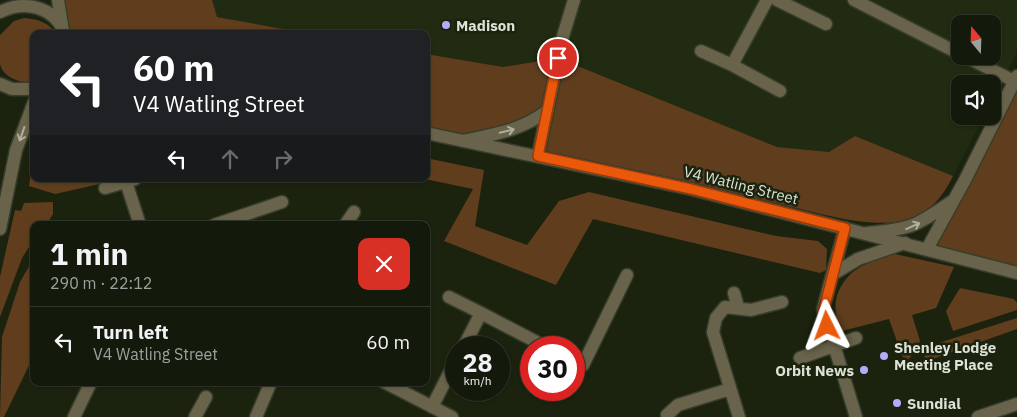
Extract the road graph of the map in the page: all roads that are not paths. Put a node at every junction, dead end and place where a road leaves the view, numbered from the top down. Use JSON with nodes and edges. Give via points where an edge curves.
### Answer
{"nodes":[{"id":1,"x":58,"y":0,"type":"edge"},
{"id":2,"x":574,"y":0,"type":"edge"},
{"id":3,"x":767,"y":0,"type":"edge"},
{"id":4,"x":777,"y":0,"type":"edge"},
{"id":5,"x":854,"y":0,"type":"edge"},
{"id":6,"x":7,"y":6,"type":"edge"},
{"id":7,"x":826,"y":24,"type":"dead end"},
{"id":8,"x":63,"y":30,"type":"edge"},
{"id":9,"x":951,"y":49,"type":"edge"},
{"id":10,"x":701,"y":51,"type":"dead end"},
{"id":11,"x":732,"y":65,"type":"junction"},
{"id":12,"x":985,"y":65,"type":"edge"},
{"id":13,"x":1016,"y":78,"type":"edge"},
{"id":14,"x":0,"y":84,"type":"edge"},
{"id":15,"x":30,"y":89,"type":"edge"},
{"id":16,"x":780,"y":91,"type":"dead end"},
{"id":17,"x":547,"y":111,"type":"junction"},
{"id":18,"x":30,"y":113,"type":"edge"},
{"id":19,"x":430,"y":134,"type":"edge"},
{"id":20,"x":463,"y":141,"type":"junction"},
{"id":21,"x":538,"y":156,"type":"junction"},
{"id":22,"x":124,"y":182,"type":"edge"},
{"id":23,"x":130,"y":182,"type":"edge"},
{"id":24,"x":105,"y":188,"type":"dead end"},
{"id":25,"x":954,"y":200,"type":"junction"},
{"id":26,"x":282,"y":202,"type":"dead end"},
{"id":27,"x":354,"y":212,"type":"dead end"},
{"id":28,"x":139,"y":221,"type":"edge"},
{"id":29,"x":226,"y":221,"type":"edge"},
{"id":30,"x":348,"y":221,"type":"edge"},
{"id":31,"x":845,"y":228,"type":"junction"},
{"id":32,"x":0,"y":229,"type":"edge"},
{"id":33,"x":866,"y":234,"type":"junction"},
{"id":34,"x":905,"y":244,"type":"junction"},
{"id":35,"x":927,"y":249,"type":"junction"},
{"id":36,"x":1017,"y":273,"type":"edge"},
{"id":37,"x":833,"y":274,"type":"junction"},
{"id":38,"x":627,"y":275,"type":"dead end"},
{"id":39,"x":734,"y":293,"type":"dead end"},
{"id":40,"x":449,"y":297,"type":"dead end"},
{"id":41,"x":782,"y":302,"type":"dead end"},
{"id":42,"x":738,"y":307,"type":"junction"},
{"id":43,"x":481,"y":313,"type":"junction"},
{"id":44,"x":469,"y":336,"type":"edge"},
{"id":45,"x":525,"y":336,"type":"edge"},
{"id":46,"x":856,"y":338,"type":"dead end"},
{"id":47,"x":834,"y":346,"type":"junction"},
{"id":48,"x":585,"y":354,"type":"edge"},
{"id":49,"x":800,"y":359,"type":"dead end"},
{"id":50,"x":445,"y":382,"type":"edge"},
{"id":51,"x":89,"y":386,"type":"edge"},
{"id":52,"x":269,"y":386,"type":"edge"},
{"id":53,"x":392,"y":386,"type":"edge"},
{"id":54,"x":730,"y":388,"type":"junction"},
{"id":55,"x":206,"y":397,"type":"dead end"},
{"id":56,"x":1017,"y":404,"type":"edge"},
{"id":57,"x":432,"y":407,"type":"junction"},
{"id":58,"x":667,"y":415,"type":"dead end"},
{"id":59,"x":74,"y":417,"type":"edge"},
{"id":60,"x":195,"y":417,"type":"edge"},
{"id":61,"x":256,"y":417,"type":"edge"},
{"id":62,"x":452,"y":417,"type":"edge"},
{"id":63,"x":739,"y":417,"type":"edge"},
{"id":64,"x":856,"y":417,"type":"edge"},
{"id":65,"x":978,"y":417,"type":"edge"}],
"edges":[{"from":1,"to":8,"type":"street"},
{"from":2,"to":17,"type":"street"},
{"from":3,"to":11,"type":"street"},
{"from":4,"to":7,"type":"street"},
{"from":5,"to":9,"type":"street"},
{"from":6,"to":8,"type":"street","via":[[38,7],[54,16]]},
{"from":10,"to":11,"type":"street"},
{"from":11,"to":16,"type":"street"},
{"from":12,"to":13,"type":"street"},
{"from":13,"to":25,"type":"street"},
{"from":14,"to":15,"type":"street","via":[[12,89]]},
{"from":20,"to":17,"type":"street","one_way":true,"via":[[514,130]]},
{"from":17,"to":21,"type":"street"},
{"from":18,"to":32,"type":"street","one_way":true,"via":[[16,150]]},
{"from":19,"to":20,"type":"street","name":"V4 Watling Street"},
{"from":20,"to":21,"type":"street","name":"V4 Watling Street"},
{"from":21,"to":31,"type":"street","name":"V4 Watling Street","via":[[691,189]]},
{"from":22,"to":24,"type":"street"},
{"from":23,"to":28,"type":"street"},
{"from":33,"to":25,"type":"street","one_way":true,"via":[[904,230]]},
{"from":25,"to":35,"type":"street"},
{"from":26,"to":29,"type":"street"},
{"from":27,"to":30,"type":"street"},
{"from":31,"to":33,"type":"street","name":"V4 Watling Street"},
{"from":31,"to":37,"type":"street"},
{"from":33,"to":34,"type":"street","name":"V4 Watling Street"},
{"from":34,"to":35,"type":"street","name":"V4 Watling Street"},
{"from":34,"to":37,"type":"street","via":[[858,258]]},
{"from":35,"to":36,"type":"street","name":"V4 Watling Street"},
{"from":37,"to":47,"type":"street","via":[[824,309]]},
{"from":38,"to":48,"type":"street"},
{"from":39,"to":42,"type":"street"},
{"from":40,"to":43,"type":"street"},
{"from":41,"to":42,"type":"street","via":[[751,310]]},
{"from":42,"to":54,"type":"street","via":[[726,307],[716,318],[713,332]]},
{"from":43,"to":44,"type":"street"},
{"from":43,"to":45,"type":"street"},
{"from":46,"to":47,"type":"street"},
{"from":47,"to":49,"type":"street"},
{"from":47,"to":64,"type":"street"},
{"from":50,"to":57,"type":"street"},
{"from":51,"to":59,"type":"street"},
{"from":52,"to":61,"type":"street"},
{"from":53,"to":57,"type":"street"},
{"from":54,"to":58,"type":"street","via":[[678,405]]},
{"from":54,"to":63,"type":"street"},
{"from":55,"to":60,"type":"street"},
{"from":56,"to":65,"type":"street"},
{"from":57,"to":62,"type":"street"}]}
